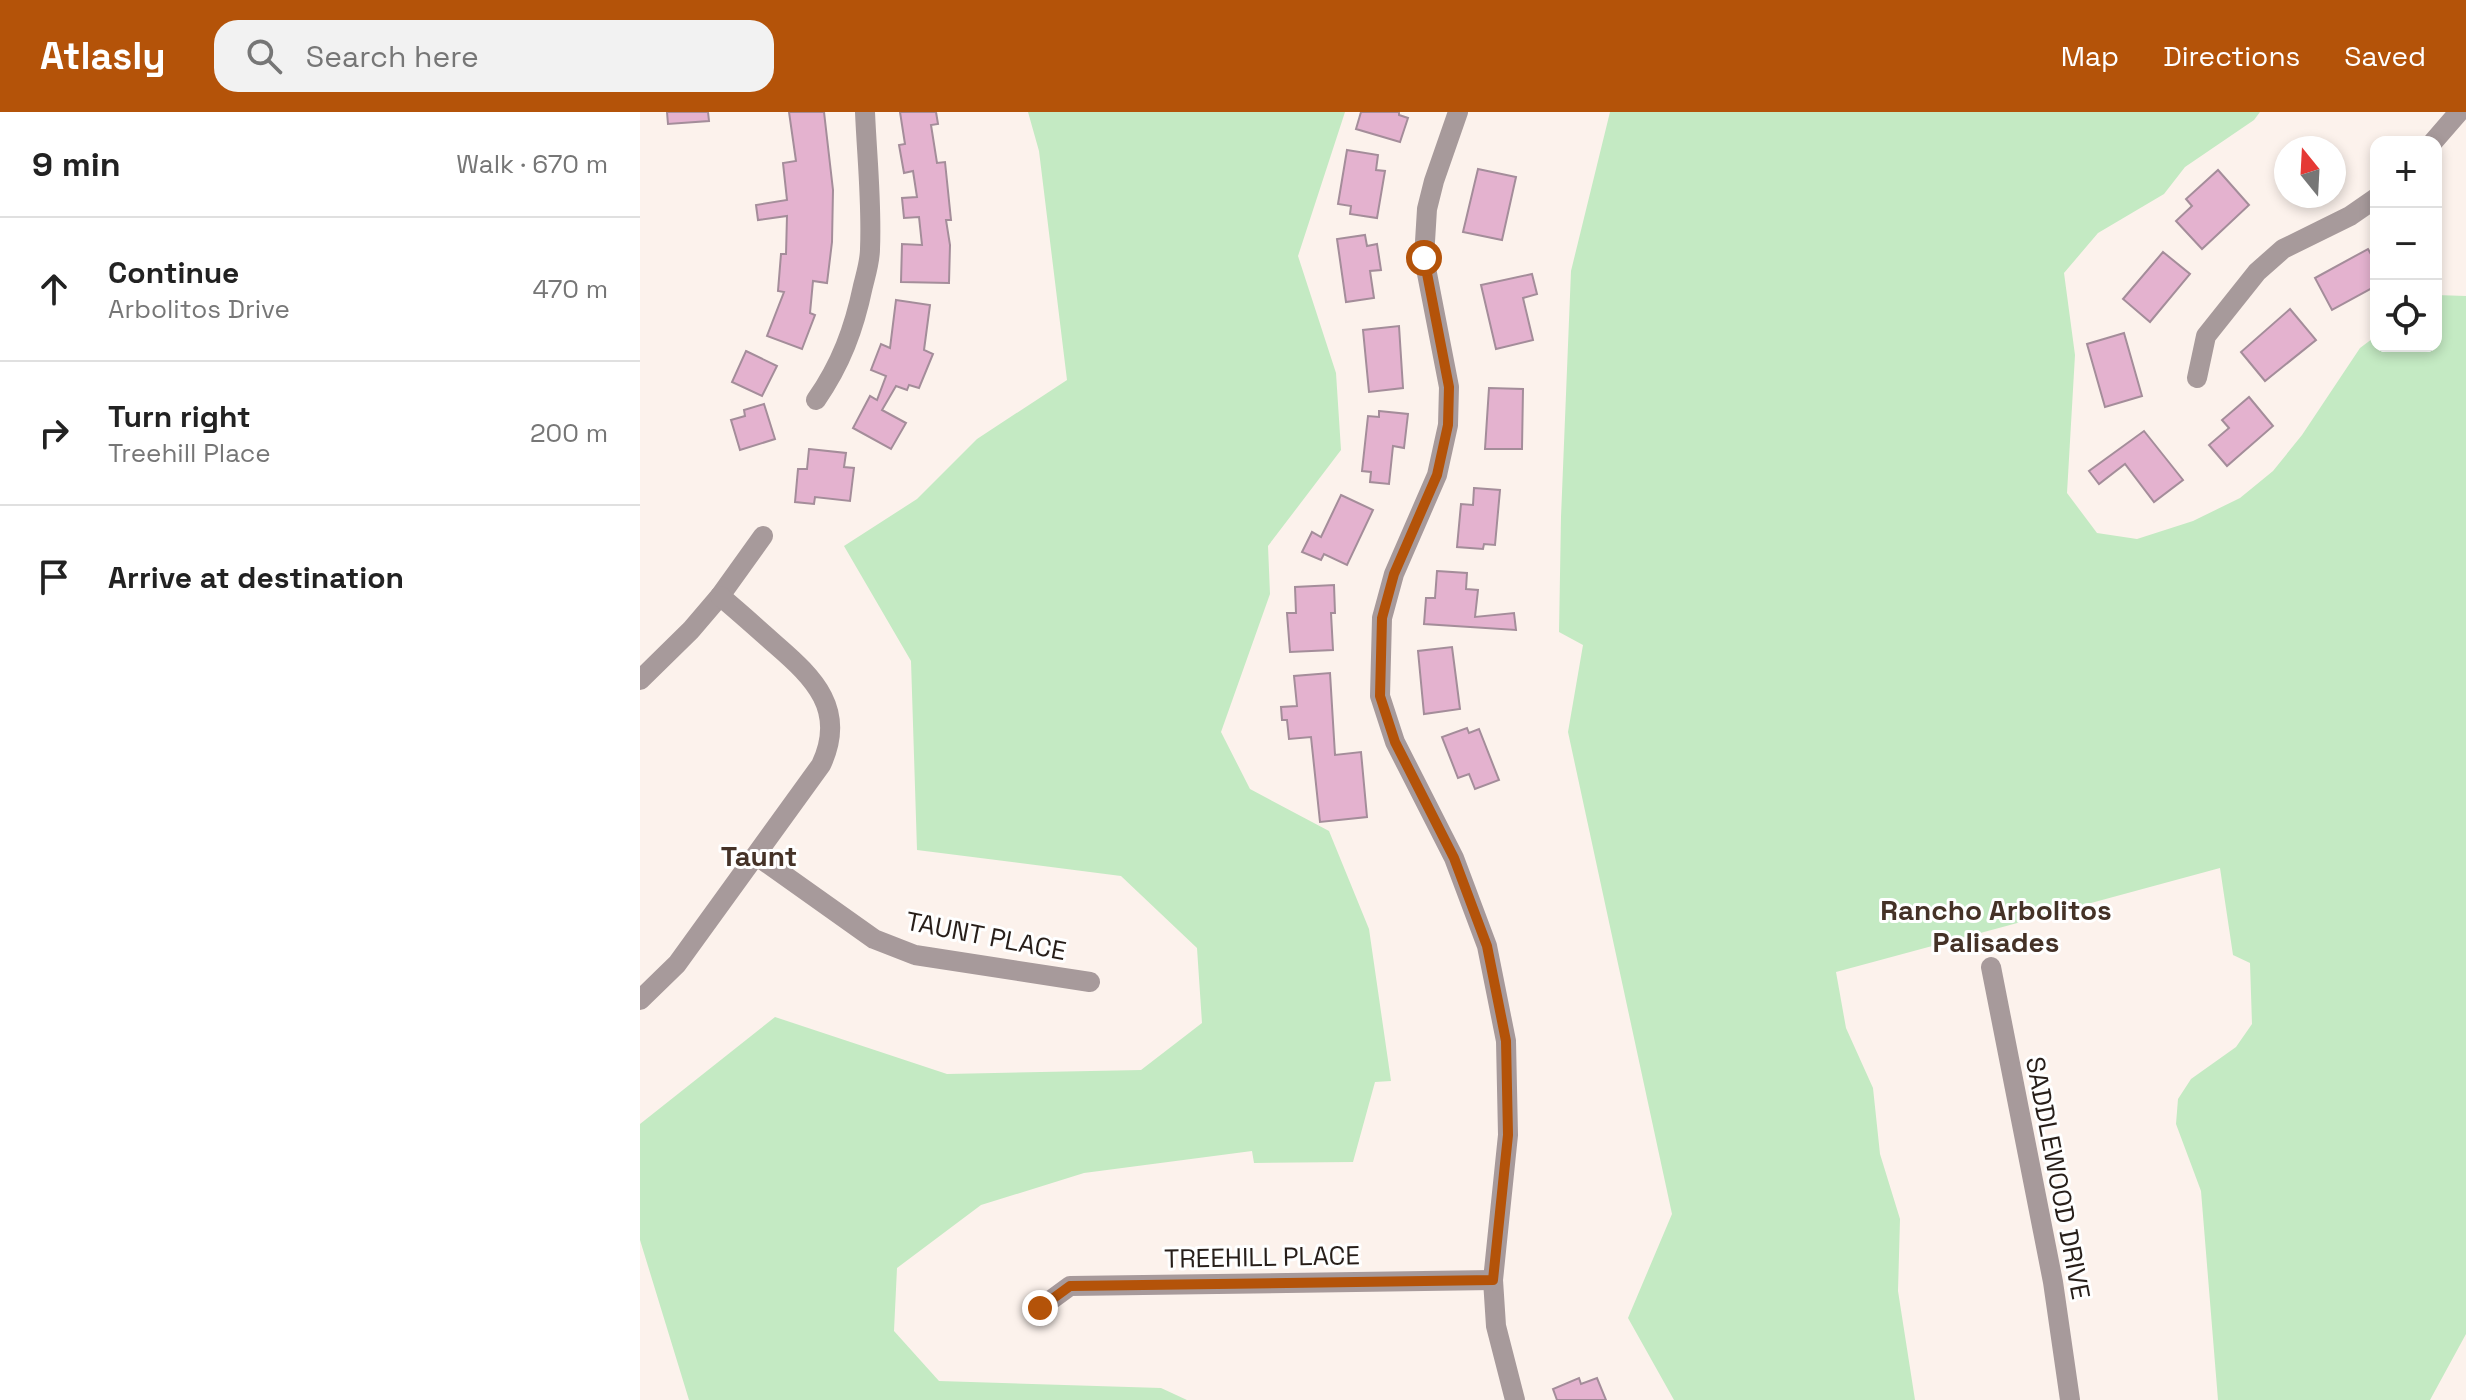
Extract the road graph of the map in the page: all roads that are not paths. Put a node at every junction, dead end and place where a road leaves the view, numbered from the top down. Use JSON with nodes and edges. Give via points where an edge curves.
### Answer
{"nodes":[{"id":1,"x":865,"y":112,"type":"edge"},
{"id":2,"x":1458,"y":112,"type":"edge"},
{"id":3,"x":2459,"y":112,"type":"edge"},
{"id":4,"x":2438,"y":136,"type":"edge"},
{"id":5,"x":2370,"y":202,"type":"edge"},
{"id":6,"x":2197,"y":378,"type":"dead end"},
{"id":7,"x":816,"y":400,"type":"dead end"},
{"id":8,"x":763,"y":536,"type":"dead end"},
{"id":9,"x":720,"y":596,"type":"junction"},
{"id":10,"x":640,"y":680,"type":"edge"},
{"id":11,"x":757,"y":856,"type":"junction"},
{"id":12,"x":1991,"y":967,"type":"dead end"},
{"id":13,"x":1090,"y":982,"type":"dead end"},
{"id":14,"x":640,"y":1000,"type":"edge"},
{"id":15,"x":1493,"y":1280,"type":"junction"},
{"id":16,"x":1040,"y":1308,"type":"dead end"},
{"id":17,"x":1515,"y":1400,"type":"edge"},
{"id":18,"x":2070,"y":1400,"type":"edge"}],
"edges":[{"from":1,"to":7,"type":"street","via":[[870,253],[846,350]]},
{"from":2,"to":15,"type":"street","via":[[1427,209],[1424,258],[1449,387],[1448,425],[1437,475],[1394,574],[1382,618],[1380,696],[1395,742],[1454,858],[1487,946],[1506,1041],[1508,1135]]},
{"from":3,"to":4,"type":"street"},
{"from":5,"to":6,"type":"street","via":[[2283,249],[2257,272],[2206,336]]},
{"from":8,"to":9,"type":"street"},
{"from":9,"to":10,"type":"street"},
{"from":9,"to":11,"type":"street","via":[[809,673],[821,691],[830,724],[829,748],[821,765]]},
{"from":11,"to":13,"type":"street","name":"TAUNT PLACE","via":[[874,939],[915,955]]},
{"from":11,"to":14,"type":"street","via":[[677,964]]},
{"from":12,"to":18,"type":"street","name":"SADDLEWOOD DRIVE","via":[[2053,1282]]},
{"from":15,"to":16,"type":"street","name":"TREEHILL PLACE","via":[[1070,1286]]},
{"from":15,"to":17,"type":"street","via":[[1496,1326]]}]}
